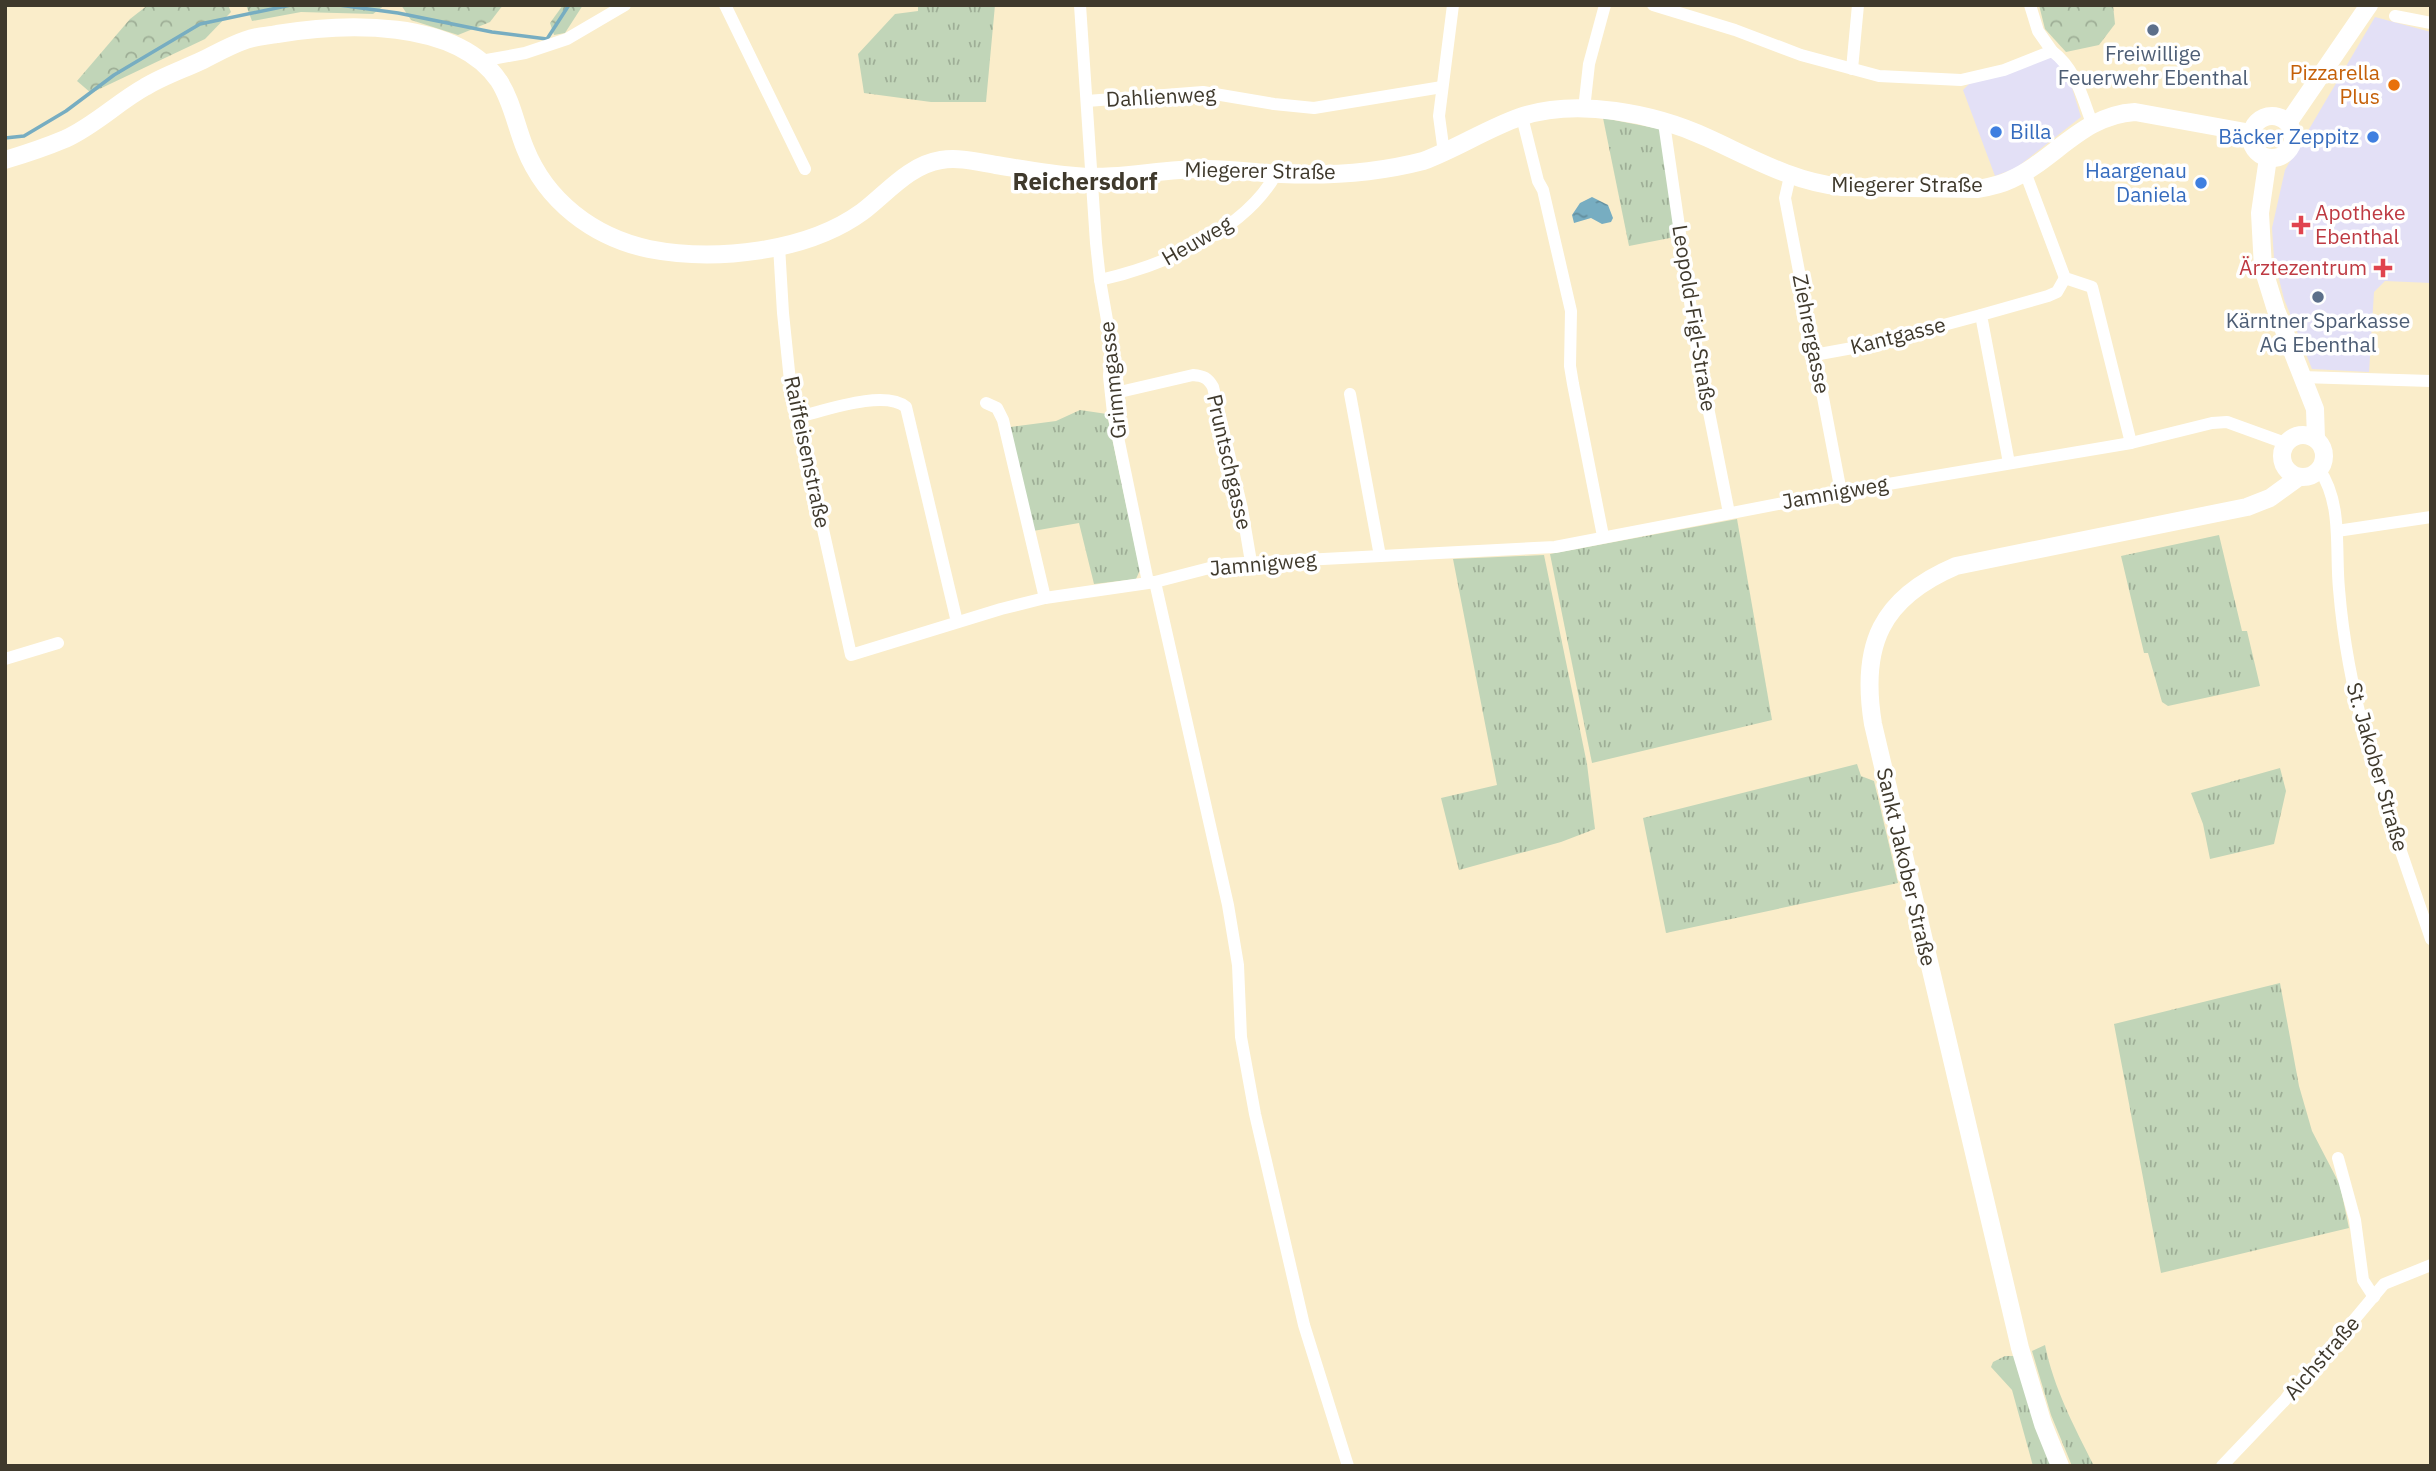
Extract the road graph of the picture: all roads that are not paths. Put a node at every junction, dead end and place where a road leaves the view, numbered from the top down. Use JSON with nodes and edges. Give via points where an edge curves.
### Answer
{"nodes":[{"id":1,"x":625,"y":5,"type":"edge"},
{"id":2,"x":725,"y":5,"type":"edge"},
{"id":3,"x":1080,"y":5,"type":"edge"},
{"id":4,"x":1453,"y":5,"type":"edge"},
{"id":5,"x":1605,"y":5,"type":"edge"},
{"id":6,"x":1858,"y":5,"type":"edge"},
{"id":7,"x":2030,"y":5,"type":"edge"},
{"id":8,"x":2369,"y":5,"type":"edge"},
{"id":9,"x":1661,"y":6,"type":"edge"},
{"id":10,"x":2395,"y":16,"type":"dead end"},
{"id":11,"x":2431,"y":23,"type":"edge"},
{"id":12,"x":2052,"y":51,"type":"junction"},
{"id":13,"x":481,"y":61,"type":"junction"},
{"id":14,"x":1852,"y":69,"type":"junction"},
{"id":15,"x":1442,"y":87,"type":"junction"},
{"id":16,"x":1087,"y":101,"type":"junction"},
{"id":17,"x":1584,"y":108,"type":"junction"},
{"id":18,"x":1522,"y":117,"type":"junction"},
{"id":19,"x":1664,"y":122,"type":"junction"},
{"id":20,"x":2288,"y":122,"type":"junction"},
{"id":21,"x":2092,"y":123,"type":"junction"},
{"id":22,"x":2251,"y":133,"type":"junction"},
{"id":23,"x":1444,"y":153,"type":"junction"},
{"id":24,"x":2268,"y":158,"type":"junction"},
{"id":25,"x":5,"y":160,"type":"edge"},
{"id":26,"x":805,"y":169,"type":"dead end"},
{"id":27,"x":2025,"y":172,"type":"junction"},
{"id":28,"x":1276,"y":174,"type":"junction"},
{"id":29,"x":1790,"y":176,"type":"junction"},
{"id":30,"x":1093,"y":177,"type":"junction"},
{"id":31,"x":779,"y":246,"type":"junction"},
{"id":32,"x":2065,"y":278,"type":"junction"},
{"id":33,"x":1100,"y":280,"type":"junction"},
{"id":34,"x":1981,"y":314,"type":"junction"},
{"id":35,"x":1815,"y":355,"type":"junction"},
{"id":36,"x":2301,"y":377,"type":"junction"},
{"id":37,"x":2431,"y":382,"type":"edge"},
{"id":38,"x":1111,"y":394,"type":"junction"},
{"id":39,"x":1350,"y":394,"type":"dead end"},
{"id":40,"x":986,"y":403,"type":"dead end"},
{"id":41,"x":798,"y":417,"type":"junction"},
{"id":42,"x":2309,"y":437,"type":"junction"},
{"id":43,"x":2131,"y":443,"type":"junction"},
{"id":44,"x":2285,"y":443,"type":"junction"},
{"id":45,"x":2009,"y":463,"type":"junction"},
{"id":46,"x":2319,"y":469,"type":"junction"},
{"id":47,"x":2292,"y":472,"type":"junction"},
{"id":48,"x":1841,"y":492,"type":"junction"},
{"id":49,"x":1729,"y":513,"type":"junction"},
{"id":50,"x":2431,"y":517,"type":"edge"},
{"id":51,"x":2337,"y":531,"type":"junction"},
{"id":52,"x":1603,"y":536,"type":"junction"},
{"id":53,"x":1380,"y":556,"type":"junction"},
{"id":54,"x":1251,"y":562,"type":"junction"},
{"id":55,"x":1151,"y":582,"type":"junction"},
{"id":56,"x":1045,"y":598,"type":"junction"},
{"id":57,"x":957,"y":622,"type":"junction"},
{"id":58,"x":58,"y":643,"type":"dead end"},
{"id":59,"x":851,"y":655,"type":"joint"},
{"id":60,"x":5,"y":659,"type":"edge"},
{"id":61,"x":2431,"y":939,"type":"edge"},
{"id":62,"x":2338,"y":1158,"type":"dead end"},
{"id":63,"x":2431,"y":1265,"type":"edge"},
{"id":64,"x":2374,"y":1297,"type":"junction"},
{"id":65,"x":1348,"y":1466,"type":"edge"},
{"id":66,"x":2060,"y":1466,"type":"edge"},
{"id":67,"x":2222,"y":1466,"type":"edge"}],
"edges":[{"from":1,"to":13,"type":"street","via":[[567,39]]},
{"from":2,"to":26,"type":"street"},
{"from":3,"to":16,"type":"street","name":"Grimmgasse"},
{"from":4,"to":15,"type":"street"},
{"from":5,"to":17,"type":"street","via":[[1589,64]]},
{"from":6,"to":14,"type":"street"},
{"from":7,"to":12,"type":"street","via":[[2038,31]]},
{"from":8,"to":20,"type":"main road"},
{"from":9,"to":14,"type":"street"},
{"from":10,"to":11,"type":"street"},
{"from":12,"to":14,"type":"street","via":[[2004,70],[1961,80],[1879,76]]},
{"from":12,"to":21,"type":"street","via":[[2071,70]]},
{"from":13,"to":25,"type":"main road","name":"Miegerer Straße","via":[[442,40],[380,27],[317,27],[247,39],[146,86],[69,137]]},
{"from":13,"to":31,"type":"main road","name":"Miegerer Straße","via":[[507,96],[524,147],[541,179],[564,206],[602,233],[634,246],[700,255]]},
{"from":15,"to":16,"type":"street","name":"Dahlienweg","via":[[1314,108],[1203,92]]},
{"from":15,"to":23,"type":"street","via":[[1439,128]]},
{"from":16,"to":30,"type":"street","name":"Grimmgasse"},
{"from":17,"to":18,"type":"main road","name":"Miegerer Straße"},
{"from":17,"to":19,"type":"main road","name":"Miegerer Straße"},
{"from":18,"to":23,"type":"main road","name":"Miegerer Straße"},
{"from":18,"to":52,"type":"street","via":[[1571,311],[1570,366]]},
{"from":19,"to":29,"type":"main road","name":"Miegerer Straße"},
{"from":19,"to":49,"type":"street","name":"Leopold-Figl-Straße","via":[[1698,357]]},
{"from":20,"to":22,"type":"main road","via":[[2271,116],[2262,119]]},
{"from":20,"to":24,"type":"main road","via":[[2293,139],[2290,149]]},
{"from":21,"to":22,"type":"main road","name":"Miegerer Straße","via":[[2134,112]]},
{"from":21,"to":27,"type":"main road","name":"Miegerer Straße"},
{"from":22,"to":24,"type":"main road","via":[[2254,149]]},
{"from":23,"to":28,"type":"main road","name":"Miegerer Straße","via":[[1385,169]]},
{"from":24,"to":36,"type":"main road","via":[[2260,213],[2263,268]]},
{"from":27,"to":29,"type":"main road","name":"Miegerer Straße","via":[[1978,189],[1842,187]]},
{"from":27,"to":32,"type":"street"},
{"from":28,"to":30,"type":"main road","name":"Miegerer Straße","via":[[1180,169]]},
{"from":28,"to":33,"type":"street","name":"Heuweg","via":[[1246,211],[1222,230],[1152,266]]},
{"from":29,"to":35,"type":"street","name":"Ziehrergasse","via":[[1785,198]]},
{"from":30,"to":31,"type":"main road","name":"Miegerer Straße","via":[[939,160],[918,168],[846,223]]},
{"from":30,"to":33,"type":"street","name":"Grimmgasse"},
{"from":31,"to":41,"type":"street","name":"Raiffeisenstraße","via":[[788,367]]},
{"from":32,"to":34,"type":"street","name":"Kantgasse","via":[[2057,292],[2048,296]]},
{"from":32,"to":43,"type":"street","via":[[2092,287]]},
{"from":33,"to":38,"type":"street","name":"Grimmgasse","via":[[1111,343]]},
{"from":34,"to":35,"type":"street","name":"Kantgasse"},
{"from":34,"to":45,"type":"street"},
{"from":35,"to":48,"type":"street","name":"Ziehrergasse"},
{"from":36,"to":37,"type":"street"},
{"from":36,"to":42,"type":"main road","via":[[2315,409]]},
{"from":38,"to":54,"type":"street","name":"Pruntschgasse","via":[[1193,375],[1209,380]]},
{"from":38,"to":55,"type":"street","name":"Grimmgasse"},
{"from":39,"to":53,"type":"street"},
{"from":40,"to":56,"type":"street","via":[[997,408],[1003,419]]},
{"from":41,"to":57,"type":"street","via":[[866,401],[897,401],[906,407]]},
{"from":41,"to":59,"type":"street","name":"Raiffeisenstraße"},
{"from":42,"to":44,"type":"main road","via":[[2290,438]]},
{"from":42,"to":46,"type":"main road","via":[[2324,454]]},
{"from":43,"to":44,"type":"street","name":"Jamnigweg","via":[[2227,422]]},
{"from":43,"to":45,"type":"street","name":"Jamnigweg"},
{"from":44,"to":47,"type":"main road","via":[[2281,459]]},
{"from":45,"to":48,"type":"street","name":"Jamnigweg"},
{"from":46,"to":47,"type":"main road","name":"Sankt Jakober Straße","via":[[2306,477]]},
{"from":46,"to":51,"type":"street","name":"St. Jakober Straße","via":[[2330,488]]},
{"from":47,"to":66,"type":"main road","name":"Sankt Jakober Straße","via":[[2225,511],[1956,566],[1932,576],[1888,616],[1873,649],[1868,698],[1879,751],[2020,1348]]},
{"from":48,"to":49,"type":"street","name":"Jamnigweg"},
{"from":49,"to":52,"type":"street","name":"Jamnigweg"},
{"from":50,"to":51,"type":"street"},
{"from":51,"to":61,"type":"street","name":"St. Jakober Straße","via":[[2342,628],[2361,728]]},
{"from":52,"to":53,"type":"street","name":"Jamnigweg","via":[[1539,549]]},
{"from":53,"to":54,"type":"street","name":"Jamnigweg"},
{"from":54,"to":55,"type":"street","name":"Jamnigweg"},
{"from":55,"to":56,"type":"street","name":"Jamnigweg"},
{"from":55,"to":65,"type":"street","name":"Grimmgasse","via":[[1230,916],[1238,965],[1241,1037],[1255,1114],[1304,1325]]},
{"from":56,"to":57,"type":"street","name":"Jamnigweg"},
{"from":57,"to":59,"type":"street","name":"Jamnigweg"},
{"from":58,"to":60,"type":"street"},
{"from":62,"to":64,"type":"street","via":[[2355,1220],[2363,1280]]},
{"from":63,"to":64,"type":"street","name":"Aichstraße","via":[[2384,1284]]},
{"from":64,"to":67,"type":"street","name":"Aichstraße"}]}
